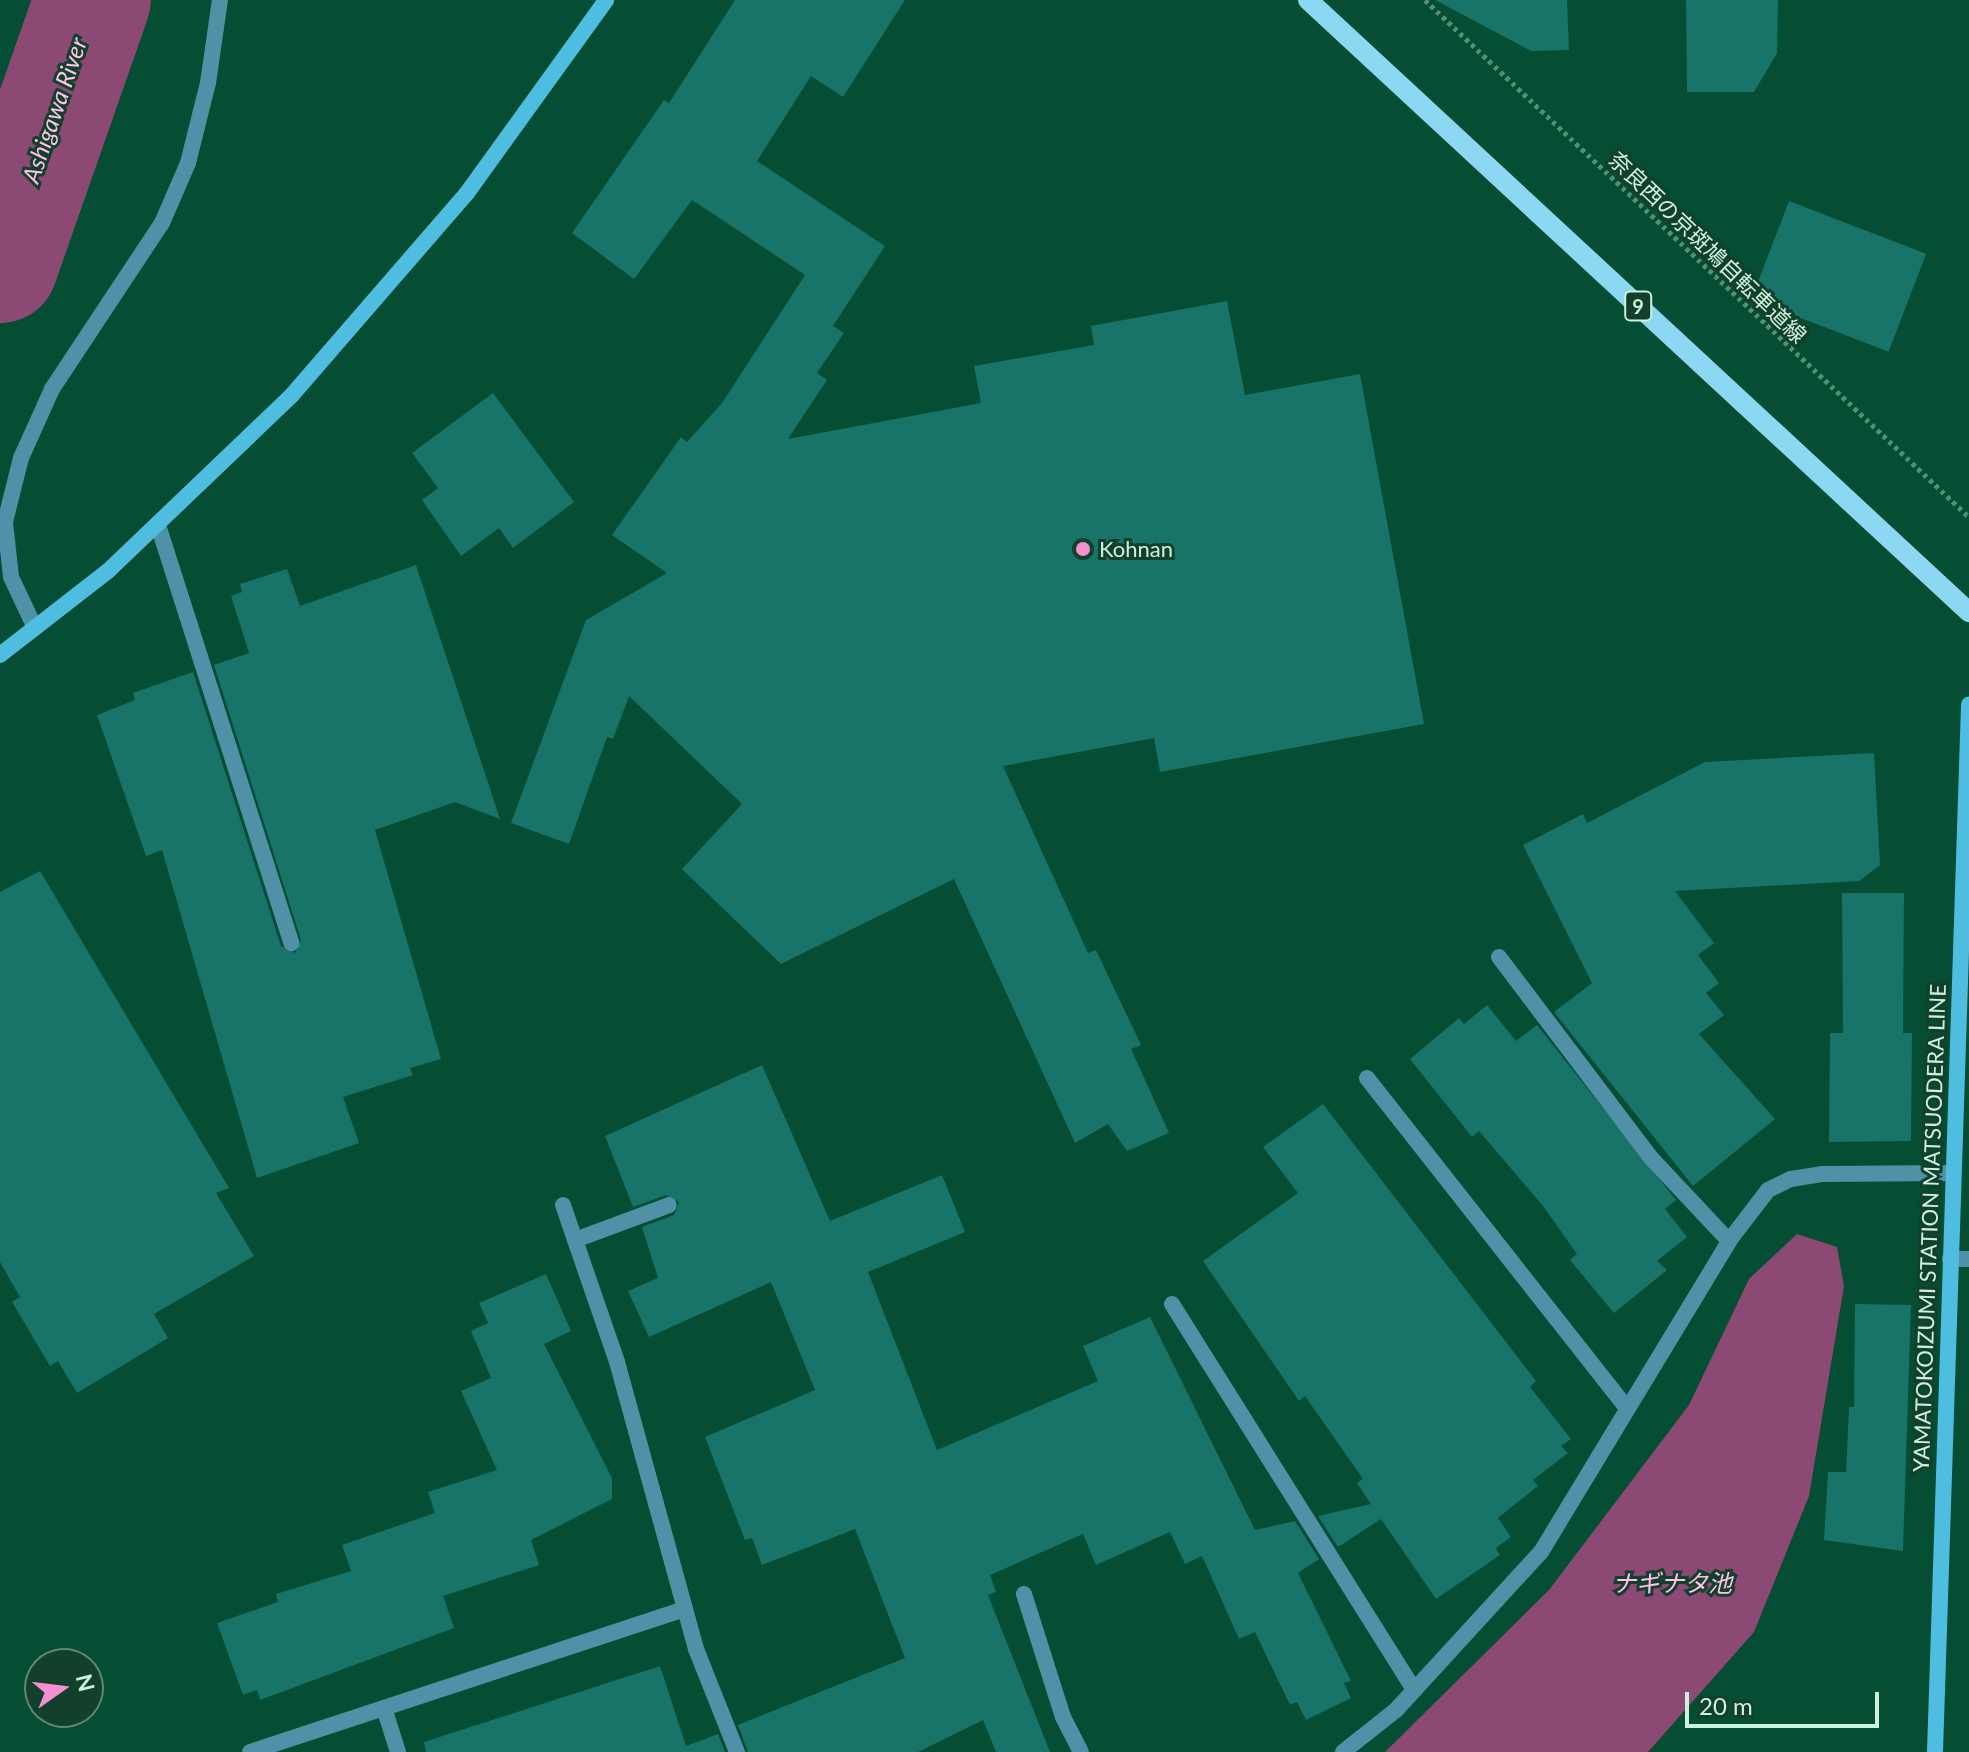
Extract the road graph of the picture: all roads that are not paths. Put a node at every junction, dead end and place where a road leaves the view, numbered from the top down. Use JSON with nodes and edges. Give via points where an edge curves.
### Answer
{"nodes":[{"id":1,"x":220,"y":0,"type":"edge"},
{"id":2,"x":606,"y":0,"type":"edge"},
{"id":3,"x":1308,"y":0,"type":"edge"},
{"id":4,"x":158,"y":525,"type":"junction"},
{"id":5,"x":1969,"y":612,"type":"edge"},
{"id":6,"x":35,"y":628,"type":"junction"},
{"id":7,"x":0,"y":655,"type":"edge"},
{"id":8,"x":1969,"y":705,"type":"edge"},
{"id":9,"x":291,"y":943,"type":"dead end"},
{"id":10,"x":1499,"y":957,"type":"dead end"},
{"id":11,"x":1367,"y":1078,"type":"dead end"},
{"id":12,"x":1953,"y":1173,"type":"junction"},
{"id":13,"x":563,"y":1205,"type":"dead end"},
{"id":14,"x":669,"y":1205,"type":"dead end"},
{"id":15,"x":575,"y":1240,"type":"junction"},
{"id":16,"x":1729,"y":1241,"type":"junction"},
{"id":17,"x":1950,"y":1259,"type":"junction"},
{"id":18,"x":1969,"y":1259,"type":"edge"},
{"id":19,"x":1172,"y":1304,"type":"dead end"},
{"id":20,"x":1627,"y":1408,"type":"junction"},
{"id":21,"x":1024,"y":1594,"type":"dead end"},
{"id":22,"x":685,"y":1609,"type":"junction"},
{"id":23,"x":1414,"y":1690,"type":"junction"},
{"id":24,"x":384,"y":1708,"type":"junction"},
{"id":25,"x":250,"y":1752,"type":"edge"},
{"id":26,"x":398,"y":1752,"type":"edge"},
{"id":27,"x":737,"y":1752,"type":"edge"},
{"id":28,"x":1081,"y":1752,"type":"edge"},
{"id":29,"x":1343,"y":1752,"type":"edge"},
{"id":30,"x":1935,"y":1752,"type":"edge"}],
"edges":[{"from":1,"to":6,"type":"street","via":[[208,83],[188,163],[162,223],[52,389],[21,458],[5,522],[11,577]]},
{"from":2,"to":4,"type":"main road","via":[[467,193],[375,304],[292,395]]},
{"from":3,"to":5,"type":"main road","number":"9"},
{"from":4,"to":6,"type":"main road"},
{"from":4,"to":9,"type":"street"},
{"from":6,"to":7,"type":"main road"},
{"from":8,"to":12,"type":"main road","name":"YAMATOKOIZUMI STATION MATSUODERA LINE"},
{"from":10,"to":16,"type":"street","via":[[1652,1159]]},
{"from":11,"to":20,"type":"street"},
{"from":12,"to":16,"type":"street","via":[[1791,1179],[1768,1190]]},
{"from":12,"to":17,"type":"main road","name":"YAMATOKOIZUMI STATION MATSUODERA LINE"},
{"from":13,"to":15,"type":"street"},
{"from":14,"to":15,"type":"street"},
{"from":15,"to":22,"type":"street","via":[[617,1362]]},
{"from":16,"to":20,"type":"street"},
{"from":17,"to":18,"type":"street"},
{"from":17,"to":30,"type":"main road","name":"YAMATOKOIZUMI STATION MATSUODERA LINE"},
{"from":19,"to":23,"type":"street"},
{"from":20,"to":23,"type":"street","via":[[1541,1552]]},
{"from":21,"to":28,"type":"street","via":[[1063,1717]]},
{"from":22,"to":24,"type":"street"},
{"from":22,"to":27,"type":"street"},
{"from":23,"to":29,"type":"street"},
{"from":24,"to":25,"type":"street"},
{"from":24,"to":26,"type":"street"}]}
